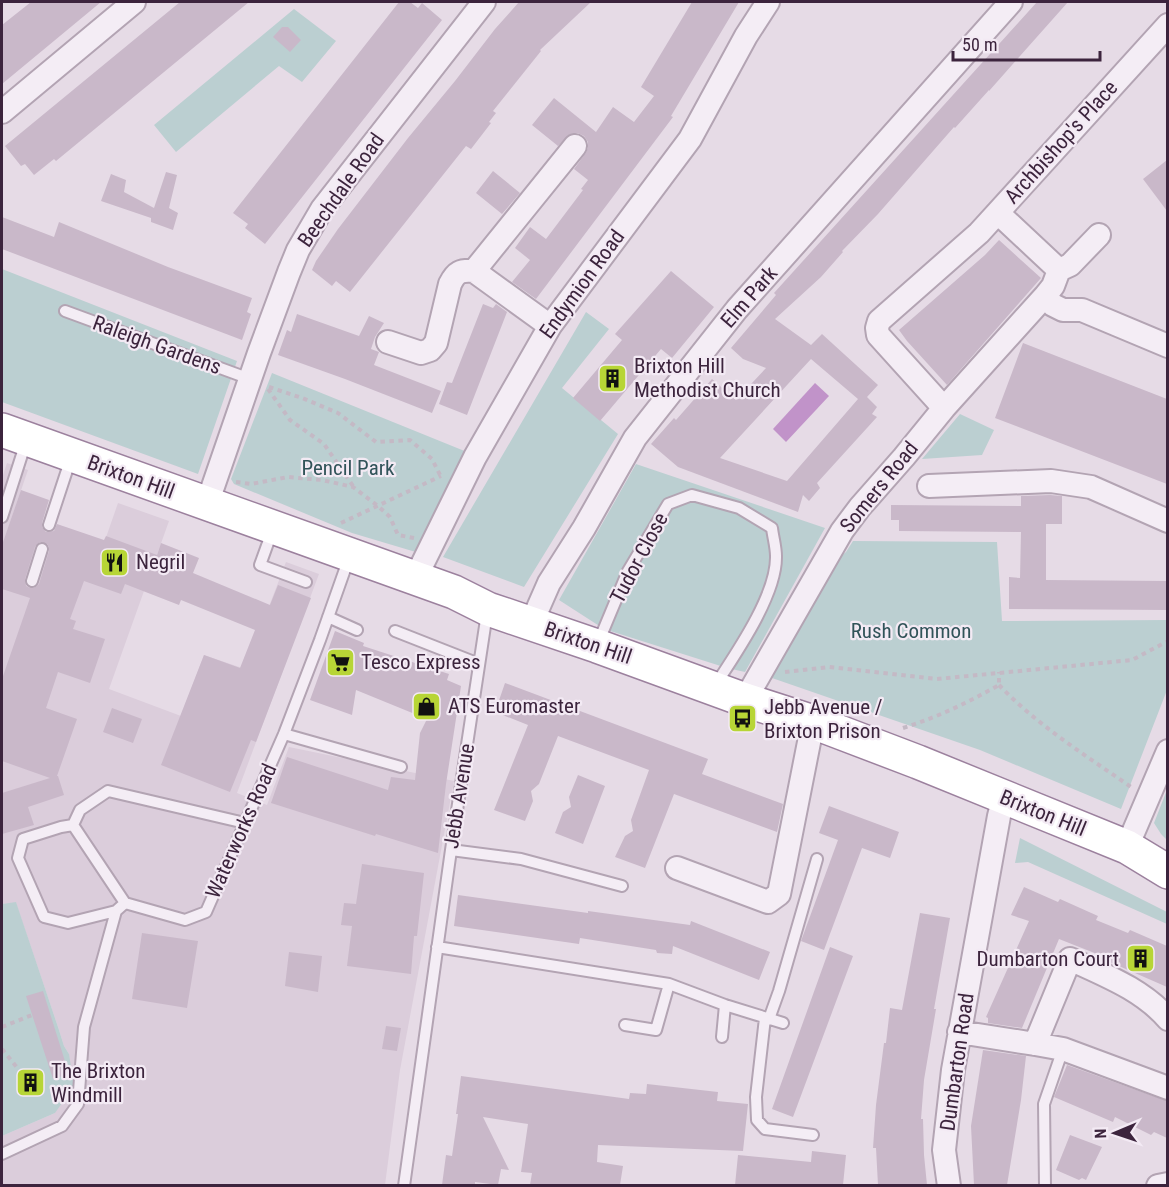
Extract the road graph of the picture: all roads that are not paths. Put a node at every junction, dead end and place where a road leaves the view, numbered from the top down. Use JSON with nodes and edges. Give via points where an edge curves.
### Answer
{"nodes":[{"id":1,"x":134,"y":2,"type":"edge"},
{"id":2,"x":768,"y":2,"type":"edge"},
{"id":3,"x":1011,"y":2,"type":"edge"},
{"id":4,"x":477,"y":4,"type":"edge"},
{"id":5,"x":1167,"y":25,"type":"edge"},
{"id":6,"x":2,"y":112,"type":"edge"},
{"id":7,"x":575,"y":146,"type":"dead end"},
{"id":8,"x":998,"y":213,"type":"junction"},
{"id":9,"x":1099,"y":235,"type":"dead end"},
{"id":10,"x":1059,"y":270,"type":"junction"},
{"id":11,"x":474,"y":271,"type":"junction"},
{"id":12,"x":1045,"y":296,"type":"junction"},
{"id":13,"x":64,"y":311,"type":"dead end"},
{"id":14,"x":550,"y":326,"type":"junction"},
{"id":15,"x":388,"y":342,"type":"dead end"},
{"id":16,"x":1167,"y":346,"type":"edge"},
{"id":17,"x":258,"y":382,"type":"junction"},
{"id":18,"x":944,"y":408,"type":"junction"},
{"id":19,"x":14,"y":434,"type":"edge"},
{"id":20,"x":72,"y":455,"type":"junction"},
{"id":21,"x":929,"y":486,"type":"dead end"},
{"id":22,"x":211,"y":493,"type":"junction"},
{"id":23,"x":2,"y":517,"type":"edge"},
{"id":24,"x":1167,"y":521,"type":"edge"},
{"id":25,"x":49,"y":525,"type":"dead end"},
{"id":26,"x":273,"y":528,"type":"junction"},
{"id":27,"x":42,"y":549,"type":"dead end"},
{"id":28,"x":350,"y":555,"type":"junction"},
{"id":29,"x":415,"y":579,"type":"junction"},
{"id":30,"x":32,"y":581,"type":"dead end"},
{"id":31,"x":306,"y":582,"type":"dead end"},
{"id":32,"x":488,"y":609,"type":"junction"},
{"id":33,"x":328,"y":617,"type":"junction"},
{"id":34,"x":531,"y":624,"type":"junction"},
{"id":35,"x":357,"y":630,"type":"dead end"},
{"id":36,"x":394,"y":631,"type":"dead end"},
{"id":37,"x":597,"y":646,"type":"junction"},
{"id":38,"x":480,"y":664,"type":"junction"},
{"id":39,"x":714,"y":688,"type":"junction"},
{"id":40,"x":745,"y":700,"type":"junction"},
{"id":41,"x":813,"y":722,"type":"junction"},
{"id":42,"x":284,"y":734,"type":"junction"},
{"id":43,"x":1167,"y":751,"type":"edge"},
{"id":44,"x":401,"y":767,"type":"dead end"},
{"id":45,"x":1004,"y":797,"type":"junction"},
{"id":46,"x":245,"y":823,"type":"junction"},
{"id":47,"x":73,"y":825,"type":"junction"},
{"id":48,"x":1127,"y":847,"type":"junction"},
{"id":49,"x":451,"y":850,"type":"junction"},
{"id":50,"x":817,"y":859,"type":"dead end"},
{"id":51,"x":677,"y":868,"type":"dead end"},
{"id":52,"x":1167,"y":872,"type":"edge"},
{"id":53,"x":622,"y":886,"type":"dead end"},
{"id":54,"x":125,"y":903,"type":"junction"},
{"id":55,"x":116,"y":911,"type":"junction"},
{"id":56,"x":437,"y":948,"type":"junction"},
{"id":57,"x":669,"y":984,"type":"junction"},
{"id":58,"x":725,"y":1005,"type":"junction"},
{"id":59,"x":767,"y":1018,"type":"junction"},
{"id":60,"x":1167,"y":1019,"type":"edge"},
{"id":61,"x":783,"y":1023,"type":"dead end"},
{"id":62,"x":625,"y":1025,"type":"dead end"},
{"id":63,"x":959,"y":1032,"type":"junction"},
{"id":64,"x":722,"y":1036,"type":"dead end"},
{"id":65,"x":1035,"y":1044,"type":"junction"},
{"id":66,"x":1063,"y":1050,"type":"junction"},
{"id":67,"x":1167,"y":1088,"type":"edge"},
{"id":68,"x":813,"y":1135,"type":"dead end"},
{"id":69,"x":2,"y":1154,"type":"edge"},
{"id":70,"x":1167,"y":1184,"type":"edge"},
{"id":71,"x":404,"y":1185,"type":"edge"},
{"id":72,"x":949,"y":1185,"type":"edge"},
{"id":73,"x":1046,"y":1185,"type":"edge"},
{"id":74,"x":1158,"y":1185,"type":"edge"}],
"edges":[{"from":1,"to":6,"type":"street"},
{"from":2,"to":14,"type":"street","name":"Endymion Road","via":[[690,139]]},
{"from":3,"to":34,"type":"street","name":"Elm Park","via":[[737,309],[635,438],[549,583]]},
{"from":4,"to":17,"type":"street","name":"Beechdale Road","via":[[309,229],[289,272]]},
{"from":5,"to":8,"type":"street","name":"Archbishop's Place"},
{"from":7,"to":11,"type":"street"},
{"from":8,"to":10,"type":"street"},
{"from":8,"to":18,"type":"street","name":"Archbishop's Place","via":[[879,321],[877,328],[878,335]]},
{"from":9,"to":10,"type":"street","via":[[1070,265]]},
{"from":10,"to":12,"type":"street","name":"Somers Road"},
{"from":11,"to":14,"type":"street"},
{"from":11,"to":15,"type":"street","via":[[463,270],[455,275],[436,343],[430,350],[421,353]]},
{"from":12,"to":16,"type":"street","via":[[1063,310],[1082,310]]},
{"from":12,"to":18,"type":"street","name":"Somers Road"},
{"from":13,"to":17,"type":"lane","name":"Raleigh Gardens"},
{"from":14,"to":29,"type":"street","name":"Endymion Road","via":[[475,457]]},
{"from":17,"to":22,"type":"street","name":"Beechdale Road"},
{"from":18,"to":40,"type":"street","name":"Somers Road","via":[[842,531]]},
{"from":19,"to":20,"type":"highway","name":"Brixton Hill"},
{"from":19,"to":23,"type":"lane"},
{"from":20,"to":22,"type":"highway","name":"Brixton Hill"},
{"from":20,"to":25,"type":"lane"},
{"from":21,"to":24,"type":"street","via":[[1061,482],[1091,487]]},
{"from":22,"to":26,"type":"highway","name":"Brixton Hill"},
{"from":26,"to":28,"type":"highway","name":"Brixton Hill"},
{"from":26,"to":31,"type":"lane","via":[[260,565]]},
{"from":27,"to":30,"type":"lane"},
{"from":28,"to":29,"type":"highway","name":"Brixton Hill"},
{"from":28,"to":33,"type":"lane","name":"Waterworks Road"},
{"from":29,"to":32,"type":"highway","name":"Brixton Hill"},
{"from":32,"to":34,"type":"highway","name":"Brixton Hill"},
{"from":32,"to":38,"type":"lane","name":"Jebb Avenue"},
{"from":33,"to":35,"type":"lane"},
{"from":33,"to":42,"type":"lane","name":"Waterworks Road"},
{"from":34,"to":37,"type":"highway","name":"Brixton Hill"},
{"from":36,"to":38,"type":"lane"},
{"from":37,"to":39,"type":"highway","name":"Brixton Hill"},
{"from":37,"to":39,"type":"lane","name":"Tudor Close","via":[[628,571],[668,504],[692,495],[739,508],[772,528],[777,557],[770,591]]},
{"from":38,"to":49,"type":"lane","name":"Jebb Avenue"},
{"from":39,"to":40,"type":"highway","name":"Brixton Hill"},
{"from":40,"to":41,"type":"highway","name":"Brixton Hill"},
{"from":41,"to":45,"type":"highway","name":"Brixton Hill"},
{"from":41,"to":51,"type":"street","via":[[779,894],[768,902]]},
{"from":42,"to":44,"type":"lane"},
{"from":42,"to":46,"type":"lane","name":"Waterworks Road"},
{"from":43,"to":48,"type":"street"},
{"from":45,"to":48,"type":"highway","name":"Brixton Hill"},
{"from":45,"to":63,"type":"street","name":"Dumbarton Road"},
{"from":46,"to":47,"type":"lane","via":[[108,791],[80,810]]},
{"from":46,"to":54,"type":"lane","name":"Waterworks Road","via":[[206,912],[185,920]]},
{"from":47,"to":54,"type":"lane"},
{"from":47,"to":55,"type":"lane","via":[[23,839],[18,858],[44,917],[68,923]]},
{"from":48,"to":52,"type":"highway","name":"Brixton Hill"},
{"from":49,"to":53,"type":"lane","via":[[521,859]]},
{"from":49,"to":56,"type":"lane","name":"Jebb Avenue"},
{"from":50,"to":59,"type":"lane","via":[[780,991]]},
{"from":54,"to":55,"type":"lane"},
{"from":55,"to":69,"type":"lane","via":[[84,1027],[78,1104],[62,1126]]},
{"from":56,"to":57,"type":"lane"},
{"from":56,"to":71,"type":"lane","name":"Jebb Avenue"},
{"from":57,"to":58,"type":"lane"},
{"from":57,"to":62,"type":"lane","via":[[656,1030]]},
{"from":58,"to":59,"type":"lane"},
{"from":58,"to":64,"type":"lane"},
{"from":59,"to":61,"type":"lane"},
{"from":59,"to":68,"type":"lane","via":[[756,1097],[757,1119],[765,1129]]},
{"from":60,"to":65,"type":"street","via":[[1123,983],[1070,960]]},
{"from":63,"to":65,"type":"street"},
{"from":63,"to":72,"type":"street","name":"Dumbarton Road","via":[[944,1149]]},
{"from":65,"to":66,"type":"street"},
{"from":66,"to":67,"type":"street"},
{"from":66,"to":73,"type":"lane","via":[[1044,1104]]},
{"from":70,"to":74,"type":"street"}]}
